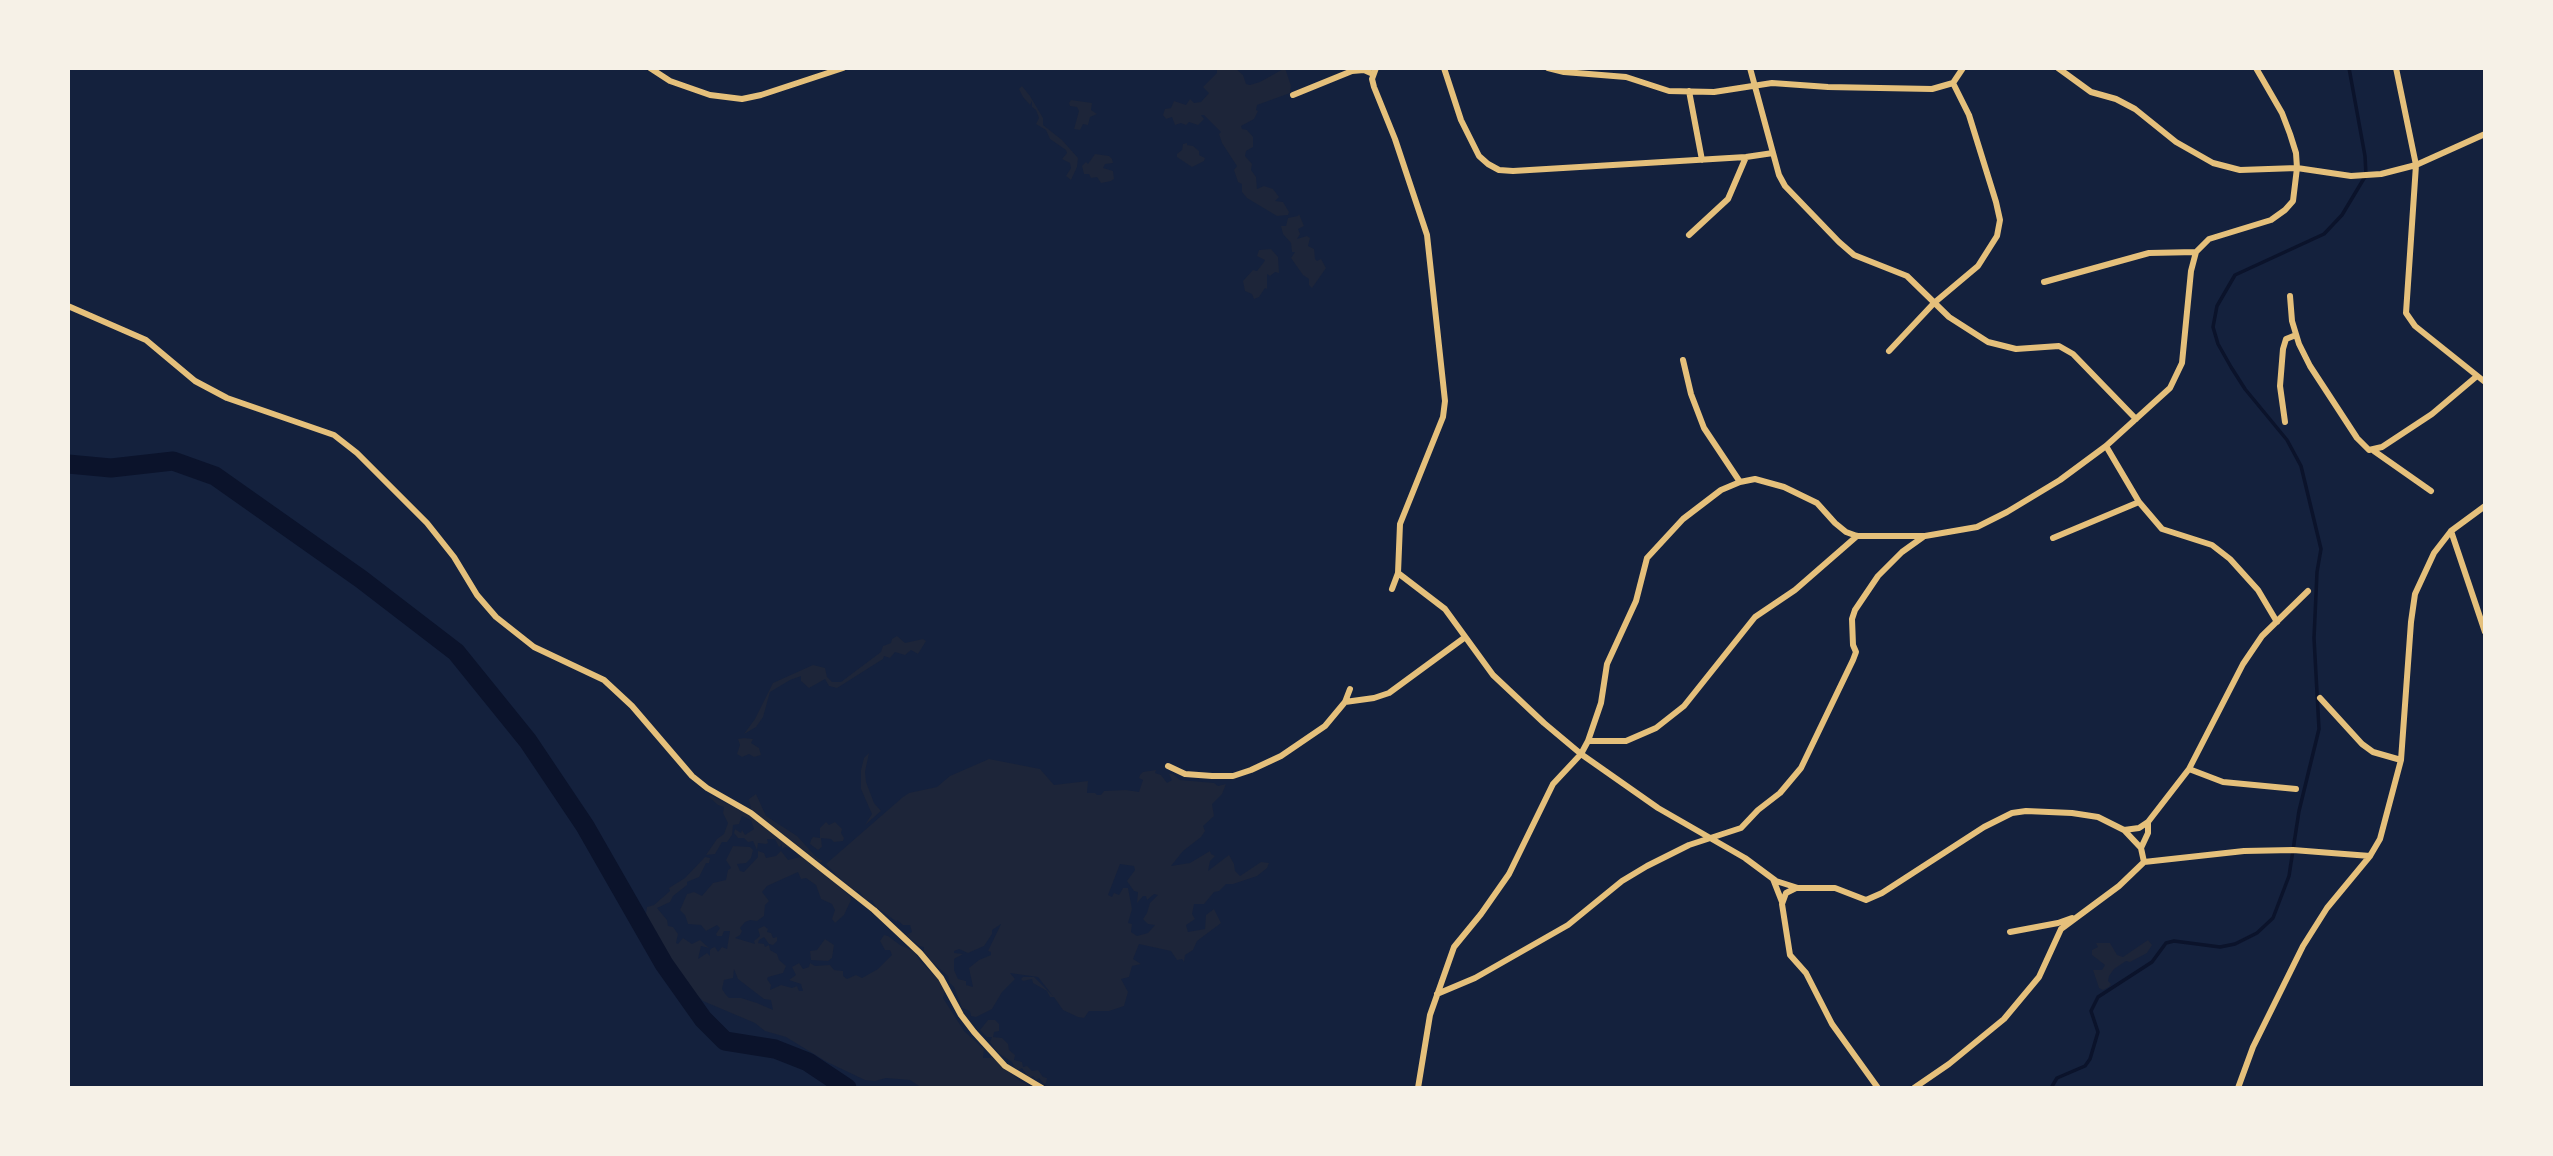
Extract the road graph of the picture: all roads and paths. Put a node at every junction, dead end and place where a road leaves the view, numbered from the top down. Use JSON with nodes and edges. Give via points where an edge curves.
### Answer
{"nodes":[{"id":1,"x":650,"y":68,"type":"edge"},
{"id":2,"x":843,"y":68,"type":"edge"},
{"id":3,"x":1444,"y":68,"type":"edge"},
{"id":4,"x":1548,"y":68,"type":"edge"},
{"id":5,"x":1750,"y":68,"type":"edge"},
{"id":6,"x":1963,"y":68,"type":"edge"},
{"id":7,"x":2059,"y":68,"type":"edge"},
{"id":8,"x":2256,"y":68,"type":"edge"},
{"id":9,"x":2396,"y":68,"type":"edge"},
{"id":10,"x":1375,"y":71,"type":"edge"},
{"id":11,"x":1953,"y":83,"type":"junction"},
{"id":12,"x":1755,"y":86,"type":"junction"},
{"id":13,"x":1689,"y":91,"type":"junction"},
{"id":14,"x":1293,"y":95,"type":"dead end"},
{"id":15,"x":2485,"y":134,"type":"edge"},
{"id":16,"x":1773,"y":153,"type":"junction"},
{"id":17,"x":1746,"y":157,"type":"junction"},
{"id":18,"x":1702,"y":160,"type":"junction"},
{"id":19,"x":2416,"y":165,"type":"junction"},
{"id":20,"x":2297,"y":168,"type":"junction"},
{"id":21,"x":1689,"y":235,"type":"dead end"},
{"id":22,"x":2196,"y":252,"type":"junction"},
{"id":23,"x":2044,"y":282,"type":"dead end"},
{"id":24,"x":2290,"y":296,"type":"dead end"},
{"id":25,"x":1934,"y":303,"type":"junction"},
{"id":26,"x":68,"y":306,"type":"edge"},
{"id":27,"x":2296,"y":335,"type":"junction"},
{"id":28,"x":1889,"y":351,"type":"dead end"},
{"id":29,"x":1683,"y":360,"type":"dead end"},
{"id":30,"x":2477,"y":376,"type":"junction"},
{"id":31,"x":2485,"y":382,"type":"edge"},
{"id":32,"x":2136,"y":419,"type":"junction"},
{"id":33,"x":2286,"y":422,"type":"dead end"},
{"id":34,"x":2106,"y":446,"type":"junction"},
{"id":35,"x":2374,"y":451,"type":"junction"},
{"id":36,"x":1740,"y":482,"type":"junction"},
{"id":37,"x":2431,"y":491,"type":"dead end"},
{"id":38,"x":2139,"y":502,"type":"junction"},
{"id":39,"x":2485,"y":506,"type":"edge"},
{"id":40,"x":2451,"y":531,"type":"junction"},
{"id":41,"x":1925,"y":536,"type":"junction"},
{"id":42,"x":1857,"y":537,"type":"junction"},
{"id":43,"x":2053,"y":538,"type":"dead end"},
{"id":44,"x":1398,"y":573,"type":"junction"},
{"id":45,"x":1392,"y":589,"type":"dead end"},
{"id":46,"x":2308,"y":591,"type":"dead end"},
{"id":47,"x":2277,"y":622,"type":"junction"},
{"id":48,"x":2485,"y":632,"type":"edge"},
{"id":49,"x":1464,"y":638,"type":"junction"},
{"id":50,"x":1350,"y":689,"type":"dead end"},
{"id":51,"x":2320,"y":698,"type":"dead end"},
{"id":52,"x":1345,"y":702,"type":"junction"},
{"id":53,"x":1588,"y":741,"type":"junction"},
{"id":54,"x":1581,"y":754,"type":"junction"},
{"id":55,"x":2401,"y":760,"type":"junction"},
{"id":56,"x":1168,"y":766,"type":"dead end"},
{"id":57,"x":2189,"y":769,"type":"junction"},
{"id":58,"x":2296,"y":789,"type":"dead end"},
{"id":59,"x":2148,"y":822,"type":"junction"},
{"id":60,"x":2124,"y":830,"type":"junction"},
{"id":61,"x":1711,"y":839,"type":"junction"},
{"id":62,"x":2141,"y":848,"type":"junction"},
{"id":63,"x":2370,"y":856,"type":"junction"},
{"id":64,"x":2144,"y":862,"type":"junction"},
{"id":65,"x":1773,"y":878,"type":"junction"},
{"id":66,"x":1798,"y":888,"type":"junction"},
{"id":67,"x":1782,"y":904,"type":"junction"},
{"id":68,"x":2077,"y":916,"type":"junction"},
{"id":69,"x":2010,"y":932,"type":"dead end"},
{"id":70,"x":1436,"y":994,"type":"junction"},
{"id":71,"x":1042,"y":1088,"type":"edge"},
{"id":72,"x":1418,"y":1088,"type":"edge"},
{"id":73,"x":1878,"y":1088,"type":"edge"},
{"id":74,"x":1914,"y":1088,"type":"edge"},
{"id":75,"x":2238,"y":1088,"type":"edge"}],
"edges":[{"from":1,"to":2,"type":"street","via":[[670,81],[710,95],[742,99]]},
{"from":3,"to":18,"type":"street","via":[[1479,156],[1499,170]]},
{"from":4,"to":13,"type":"street","via":[[1626,77],[1669,91]]},
{"from":5,"to":12,"type":"street"},
{"from":6,"to":11,"type":"street"},
{"from":7,"to":20,"type":"street","via":[[2091,92],[2135,109],[2176,142],[2213,163],[2240,170]]},
{"from":8,"to":20,"type":"street","via":[[2282,113]]},
{"from":9,"to":19,"type":"street"},
{"from":10,"to":14,"type":"street","via":[[1352,71]]},
{"from":10,"to":44,"type":"street","via":[[1374,87],[1427,236],[1445,401],[1443,417],[1399,524]]},
{"from":11,"to":12,"type":"street","via":[[1932,89]]},
{"from":11,"to":25,"type":"street","via":[[1969,115],[2000,220],[1997,236],[1978,266]]},
{"from":12,"to":13,"type":"street"},
{"from":12,"to":16,"type":"street"},
{"from":13,"to":18,"type":"street"},
{"from":15,"to":19,"type":"street"},
{"from":16,"to":17,"type":"street"},
{"from":16,"to":25,"type":"street","via":[[1785,186],[1839,243],[1854,255],[1907,276]]},
{"from":17,"to":18,"type":"street"},
{"from":17,"to":21,"type":"street","via":[[1728,199]]},
{"from":19,"to":20,"type":"street","via":[[2351,176]]},
{"from":19,"to":30,"type":"street","via":[[2406,313],[2414,326]]},
{"from":20,"to":22,"type":"street","via":[[2293,201],[2285,210],[2271,220],[2209,239]]},
{"from":22,"to":23,"type":"street","via":[[2149,253]]},
{"from":22,"to":32,"type":"street","via":[[2182,363],[2170,388]]},
{"from":24,"to":27,"type":"street"},
{"from":25,"to":28,"type":"street"},
{"from":25,"to":32,"type":"street","via":[[1988,342],[2016,349],[2059,346],[2073,354]]},
{"from":26,"to":71,"type":"street","via":[[146,340],[195,381],[227,398],[334,435],[358,453],[427,523],[496,617],[534,647],[604,680],[692,776],[751,813],[874,910],[942,978],[961,1015],[996,1056]]},
{"from":27,"to":33,"type":"street","via":[[2286,339],[2283,349],[2280,386]]},
{"from":27,"to":35,"type":"street","via":[[2310,366],[2357,438]]},
{"from":29,"to":36,"type":"street","via":[[1704,428]]},
{"from":30,"to":31,"type":"street"},
{"from":30,"to":35,"type":"street","via":[[2431,414]]},
{"from":32,"to":34,"type":"street"},
{"from":34,"to":38,"type":"street"},
{"from":34,"to":41,"type":"street","via":[[2060,480],[1977,527]]},
{"from":35,"to":37,"type":"street"},
{"from":36,"to":42,"type":"street","via":[[1755,479],[1784,487],[1817,503],[1835,523]]},
{"from":36,"to":53,"type":"street","via":[[1721,490],[1683,519],[1647,558],[1636,601],[1608,664]]},
{"from":38,"to":43,"type":"street"},
{"from":38,"to":47,"type":"street","via":[[2162,529],[2212,545],[2230,559],[2258,590]]},
{"from":39,"to":40,"type":"street"},
{"from":40,"to":48,"type":"street"},
{"from":40,"to":55,"type":"street","via":[[2434,553],[2415,594]]},
{"from":41,"to":42,"type":"street"},
{"from":41,"to":61,"type":"street","via":[[1878,576],[1856,610],[1852,629],[1856,652],[1801,768],[1748,823]]},
{"from":42,"to":53,"type":"street","via":[[1755,617],[1684,706],[1656,728],[1626,741]]},
{"from":44,"to":45,"type":"street"},
{"from":44,"to":49,"type":"street","via":[[1445,609]]},
{"from":46,"to":47,"type":"street"},
{"from":47,"to":57,"type":"street","via":[[2243,664]]},
{"from":49,"to":52,"type":"street","via":[[1389,693]]},
{"from":49,"to":54,"type":"street","via":[[1510,693]]},
{"from":50,"to":52,"type":"street"},
{"from":51,"to":55,"type":"street","via":[[2362,744]]},
{"from":52,"to":56,"type":"street","via":[[1325,726],[1302,743],[1251,770],[1212,776],[1185,774]]},
{"from":53,"to":54,"type":"street"},
{"from":54,"to":61,"type":"street"},
{"from":54,"to":70,"type":"street","via":[[1553,784],[1509,874],[1454,947]]},
{"from":55,"to":63,"type":"street","via":[[2380,839]]},
{"from":57,"to":58,"type":"street","via":[[2223,782]]},
{"from":57,"to":59,"type":"street"},
{"from":59,"to":60,"type":"street"},
{"from":59,"to":62,"type":"street"},
{"from":60,"to":62,"type":"street"},
{"from":60,"to":66,"type":"street","via":[[2098,817],[2072,813],[2012,813],[1873,897],[1857,898],[1835,888]]},
{"from":61,"to":65,"type":"street"},
{"from":61,"to":70,"type":"street","via":[[1647,866],[1568,925],[1475,978]]},
{"from":62,"to":64,"type":"street"},
{"from":63,"to":64,"type":"street","via":[[2244,851]]},
{"from":63,"to":75,"type":"street","via":[[2303,946],[2253,1046]]},
{"from":64,"to":68,"type":"street"},
{"from":65,"to":66,"type":"street"},
{"from":65,"to":67,"type":"street"},
{"from":66,"to":67,"type":"street","via":[[1786,893]]},
{"from":67,"to":73,"type":"street","via":[[1790,955]]},
{"from":68,"to":69,"type":"street"},
{"from":68,"to":74,"type":"street","via":[[2061,929],[2039,977],[2004,1019]]},
{"from":70,"to":72,"type":"street"}]}
